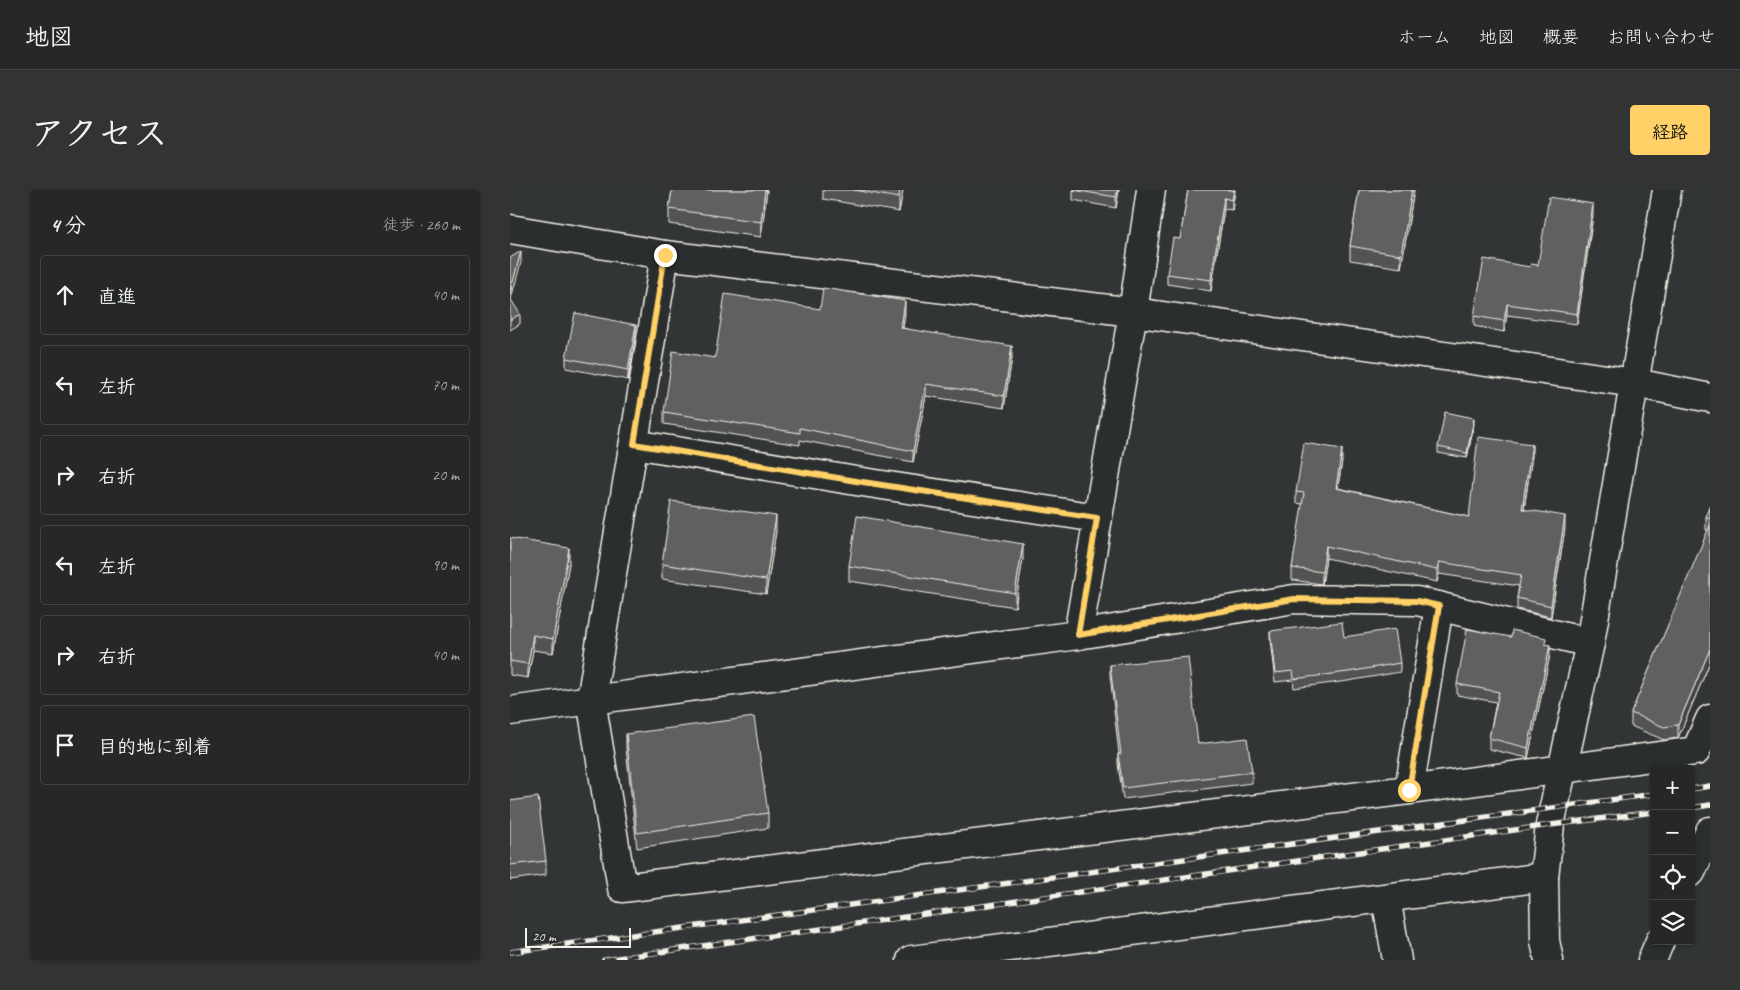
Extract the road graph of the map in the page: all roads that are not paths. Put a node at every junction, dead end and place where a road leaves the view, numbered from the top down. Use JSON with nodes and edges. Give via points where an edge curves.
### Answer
{"nodes":[{"id":1,"x":1151,"y":190,"type":"edge"},
{"id":2,"x":1667,"y":190,"type":"edge"},
{"id":3,"x":510,"y":229,"type":"edge"},
{"id":4,"x":665,"y":255,"type":"junction"},
{"id":5,"x":1133,"y":312,"type":"junction"},
{"id":6,"x":1635,"y":383,"type":"junction"},
{"id":7,"x":1710,"y":398,"type":"edge"},
{"id":8,"x":634,"y":444,"type":"junction"},
{"id":9,"x":1097,"y":518,"type":"junction"},
{"id":10,"x":1439,"y":606,"type":"junction"},
{"id":11,"x":1078,"y":635,"type":"junction"},
{"id":12,"x":1590,"y":643,"type":"junction"},
{"id":13,"x":591,"y":700,"type":"junction"},
{"id":14,"x":510,"y":711,"type":"edge"},
{"id":15,"x":1710,"y":720,"type":"edge"},
{"id":16,"x":1562,"y":770,"type":"junction"},
{"id":17,"x":1409,"y":790,"type":"junction"},
{"id":18,"x":1710,"y":831,"type":"edge"},
{"id":19,"x":1695,"y":863,"type":"edge"},
{"id":20,"x":1544,"y":877,"type":"junction"},
{"id":21,"x":1386,"y":898,"type":"junction"},
{"id":22,"x":1658,"y":945,"type":"edge"},
{"id":23,"x":911,"y":960,"type":"edge"},
{"id":24,"x":1397,"y":960,"type":"edge"},
{"id":25,"x":1549,"y":960,"type":"edge"},
{"id":26,"x":1652,"y":960,"type":"edge"}],
"edges":[{"from":1,"to":5,"type":"main road"},
{"from":2,"to":6,"type":"main road"},
{"from":3,"to":4,"type":"main road"},
{"from":4,"to":5,"type":"main road"},
{"from":4,"to":8,"type":"main road"},
{"from":5,"to":6,"type":"main road"},
{"from":5,"to":9,"type":"main road"},
{"from":6,"to":7,"type":"main road"},
{"from":6,"to":12,"type":"main road"},
{"from":8,"to":9,"type":"main road"},
{"from":8,"to":13,"type":"main road"},
{"from":9,"to":11,"type":"main road"},
{"from":10,"to":11,"type":"main road","via":[[1417,601],[1294,599]]},
{"from":10,"to":12,"type":"main road"},
{"from":10,"to":17,"type":"main road"},
{"from":11,"to":13,"type":"main road"},
{"from":12,"to":16,"type":"main road"},
{"from":13,"to":14,"type":"main road"},
{"from":13,"to":17,"type":"main road","via":[[622,888]]},
{"from":15,"to":16,"type":"main road","via":[[1696,751]]},
{"from":16,"to":17,"type":"main road"},
{"from":16,"to":20,"type":"main road","via":[[1550,826]]},
{"from":18,"to":19,"type":"main road"},
{"from":20,"to":21,"type":"main road"},
{"from":20,"to":25,"type":"main road","via":[[1545,940]]},
{"from":21,"to":23,"type":"main road"},
{"from":21,"to":24,"type":"main road"},
{"from":22,"to":26,"type":"main road"}]}
